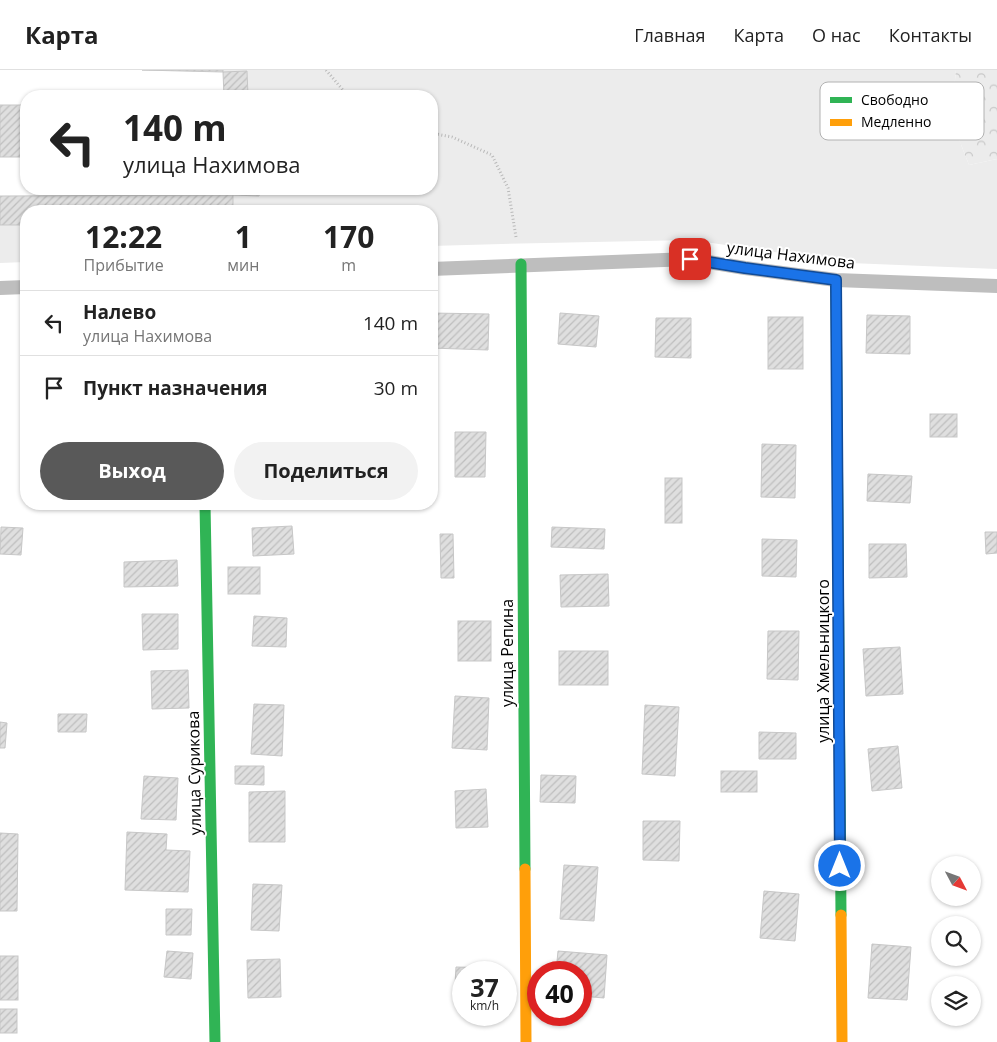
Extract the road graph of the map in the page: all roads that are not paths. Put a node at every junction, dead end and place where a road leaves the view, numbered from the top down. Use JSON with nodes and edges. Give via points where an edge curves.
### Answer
{"nodes":[{"id":1,"x":521,"y":264,"type":"junction"},
{"id":2,"x":438,"y":269,"type":"edge"},
{"id":3,"x":836,"y":280,"type":"junction"},
{"id":4,"x":997,"y":286,"type":"edge"},
{"id":5,"x":20,"y":287,"type":"edge"},
{"id":6,"x":0,"y":288,"type":"edge"},
{"id":7,"x":205,"y":510,"type":"edge"},
{"id":8,"x":215,"y":1042,"type":"edge"},
{"id":9,"x":526,"y":1042,"type":"edge"},
{"id":10,"x":842,"y":1042,"type":"edge"}],
"edges":[{"from":1,"to":2,"type":"lane","name":"улица Нахимова"},
{"from":1,"to":3,"type":"lane","name":"улица Нахимова","via":[[690,259]]},
{"from":1,"to":9,"type":"street","name":"улица Репина"},
{"from":3,"to":4,"type":"lane","name":"улица Нахимова"},
{"from":3,"to":10,"type":"street","name":"улица Хмельницкого"},
{"from":5,"to":6,"type":"lane"},
{"from":7,"to":8,"type":"street","name":"улица Сурикова"}]}
